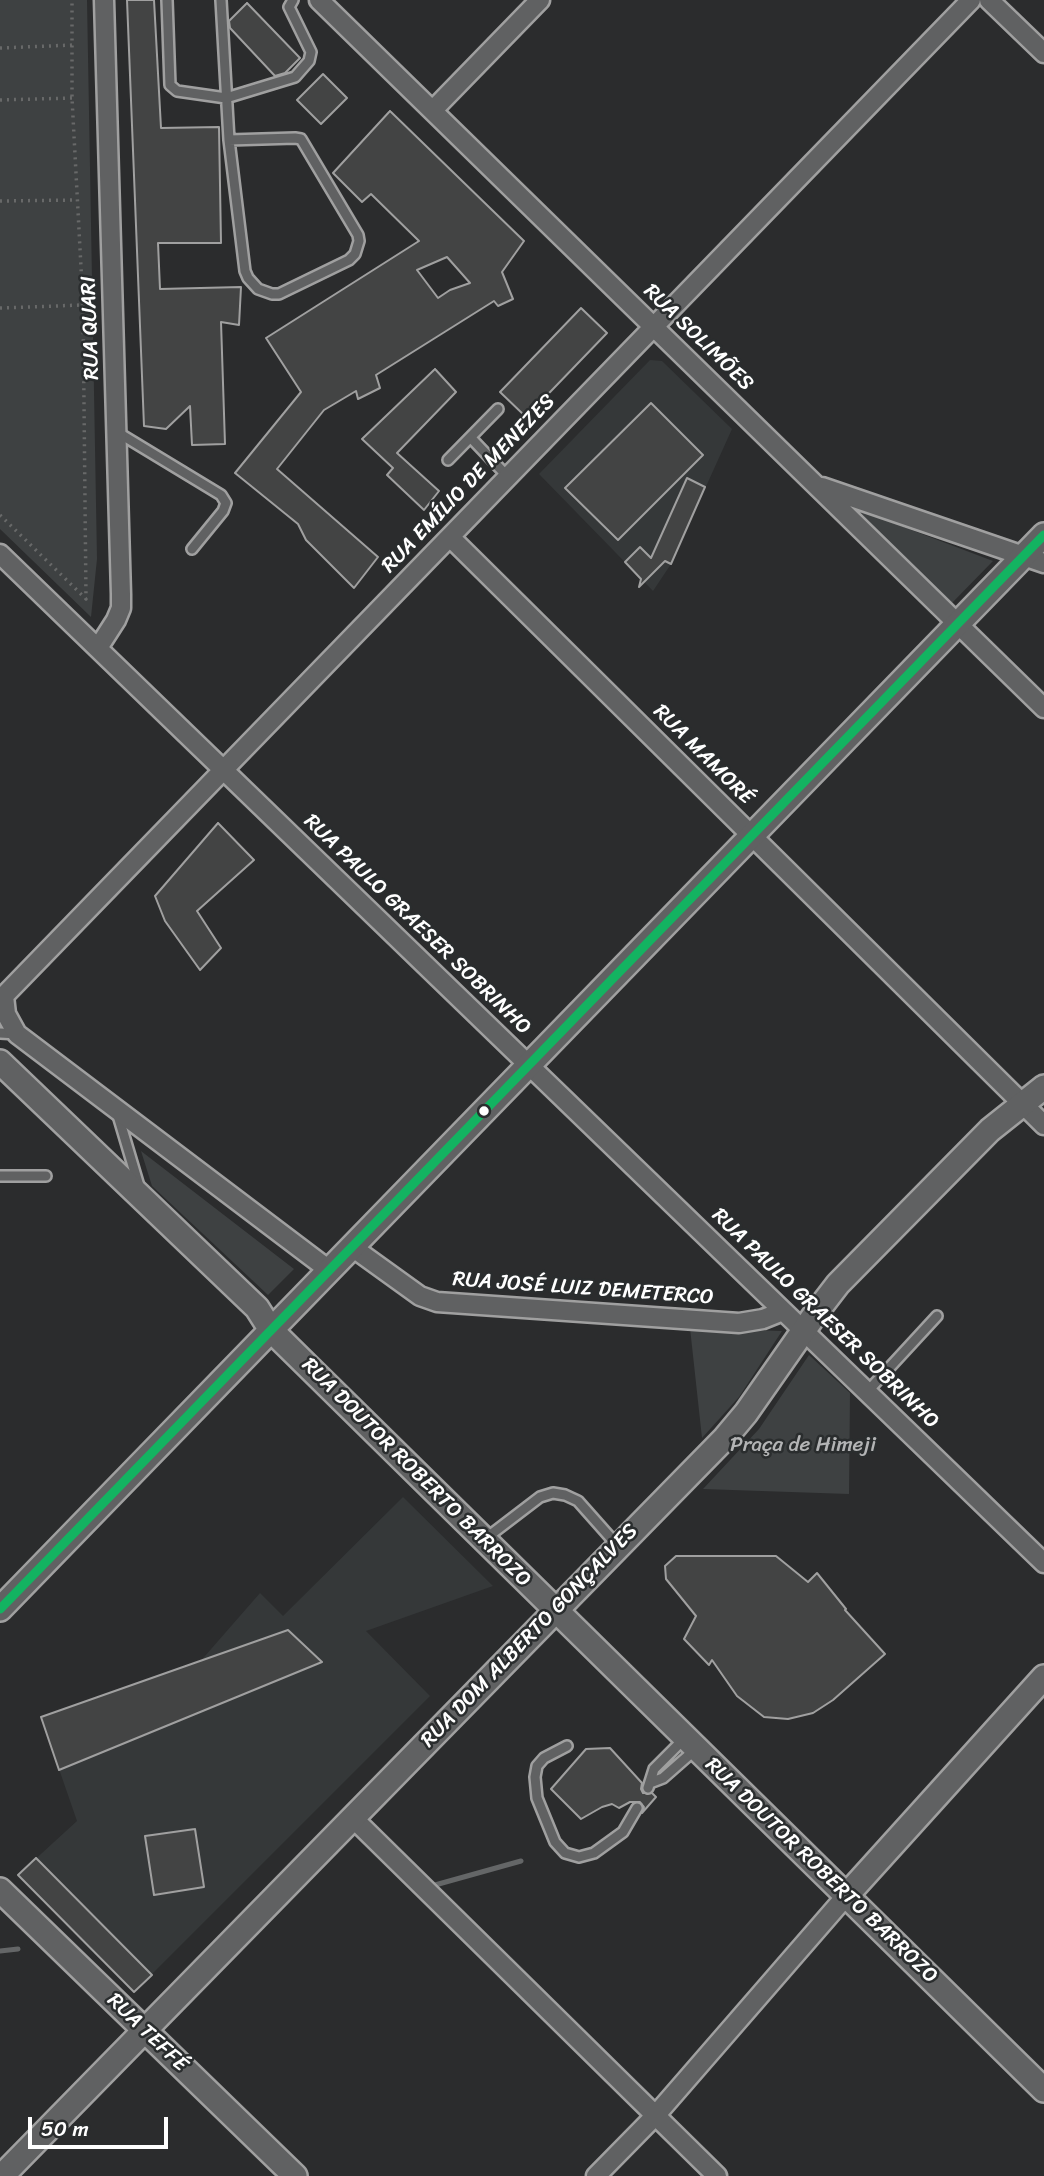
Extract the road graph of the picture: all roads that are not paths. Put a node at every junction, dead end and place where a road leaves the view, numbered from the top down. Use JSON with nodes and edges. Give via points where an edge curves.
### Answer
{"nodes":[{"id":1,"x":104,"y":0,"type":"edge"},
{"id":2,"x":167,"y":0,"type":"edge"},
{"id":3,"x":221,"y":0,"type":"edge"},
{"id":4,"x":293,"y":0,"type":"edge"},
{"id":5,"x":319,"y":0,"type":"edge"},
{"id":6,"x":540,"y":0,"type":"edge"},
{"id":7,"x":971,"y":0,"type":"edge"},
{"id":8,"x":989,"y":0,"type":"edge"},
{"id":9,"x":1044,"y":53,"type":"edge"},
{"id":10,"x":226,"y":98,"type":"junction"},
{"id":11,"x":433,"y":110,"type":"junction"},
{"id":12,"x":229,"y":140,"type":"junction"},
{"id":13,"x":654,"y":327,"type":"junction"},
{"id":14,"x":498,"y":410,"type":"dead end"},
{"id":15,"x":117,"y":432,"type":"junction"},
{"id":16,"x":471,"y":438,"type":"junction"},
{"id":17,"x":448,"y":460,"type":"dead end"},
{"id":18,"x":508,"y":477,"type":"junction"},
{"id":19,"x":816,"y":485,"type":"junction"},
{"id":20,"x":1044,"y":535,"type":"edge"},
{"id":21,"x":450,"y":537,"type":"junction"},
{"id":22,"x":192,"y":549,"type":"dead end"},
{"id":23,"x":0,"y":554,"type":"edge"},
{"id":24,"x":1034,"y":559,"type":"edge"},
{"id":25,"x":958,"y":624,"type":"junction"},
{"id":26,"x":98,"y":649,"type":"junction"},
{"id":27,"x":1044,"y":708,"type":"edge"},
{"id":28,"x":223,"y":770,"type":"junction"},
{"id":29,"x":752,"y":835,"type":"junction"},
{"id":30,"x":2,"y":998,"type":"edge"},
{"id":31,"x":9,"y":1034,"type":"edge"},
{"id":32,"x":0,"y":1062,"type":"edge"},
{"id":33,"x":529,"y":1065,"type":"junction"},
{"id":34,"x":1044,"y":1087,"type":"edge"},
{"id":35,"x":1022,"y":1103,"type":"junction"},
{"id":36,"x":116,"y":1109,"type":"junction"},
{"id":37,"x":1044,"y":1125,"type":"edge"},
{"id":38,"x":0,"y":1176,"type":"edge"},
{"id":39,"x":46,"y":1176,"type":"dead end"},
{"id":40,"x":142,"y":1198,"type":"junction"},
{"id":41,"x":352,"y":1247,"type":"junction"},
{"id":42,"x":329,"y":1270,"type":"junction"},
{"id":43,"x":783,"y":1311,"type":"junction"},
{"id":44,"x":937,"y":1316,"type":"dead end"},
{"id":45,"x":271,"y":1330,"type":"junction"},
{"id":46,"x":804,"y":1331,"type":"junction"},
{"id":47,"x":867,"y":1392,"type":"junction"},
{"id":48,"x":484,"y":1540,"type":"junction"},
{"id":49,"x":618,"y":1546,"type":"junction"},
{"id":50,"x":1044,"y":1563,"type":"edge"},
{"id":51,"x":0,"y":1609,"type":"edge"},
{"id":52,"x":555,"y":1610,"type":"junction"},
{"id":53,"x":1044,"y":1677,"type":"edge"},
{"id":54,"x":690,"y":1743,"type":"junction"},
{"id":55,"x":567,"y":1746,"type":"dead end"},
{"id":56,"x":637,"y":1808,"type":"dead end"},
{"id":57,"x":353,"y":1818,"type":"junction"},
{"id":58,"x":0,"y":1890,"type":"edge"},
{"id":59,"x":846,"y":1895,"type":"junction"},
{"id":60,"x":145,"y":2030,"type":"junction"},
{"id":61,"x":1044,"y":2090,"type":"edge"},
{"id":62,"x":655,"y":2116,"type":"junction"},
{"id":63,"x":2,"y":2176,"type":"edge"},
{"id":64,"x":295,"y":2176,"type":"edge"},
{"id":65,"x":596,"y":2176,"type":"edge"},
{"id":66,"x":717,"y":2176,"type":"edge"}],
"edges":[{"from":1,"to":15,"type":"street","name":"RUA QUARI"},
{"from":2,"to":10,"type":"lane","via":[[170,85],[177,91]]},
{"from":3,"to":10,"type":"lane"},
{"from":4,"to":10,"type":"lane","via":[[289,7],[311,52],[309,61],[295,77]]},
{"from":5,"to":11,"type":"street","name":"RUA SOLIMÕES"},
{"from":6,"to":11,"type":"street"},
{"from":7,"to":13,"type":"street","name":"RUA EMÍLIO DE MENEZES"},
{"from":8,"to":9,"type":"street"},
{"from":10,"to":12,"type":"lane"},
{"from":11,"to":13,"type":"street","name":"RUA SOLIMÕES"},
{"from":12,"to":12,"type":"lane","via":[[245,271],[252,285],[279,294],[355,254],[358,235],[301,139]]},
{"from":13,"to":18,"type":"street","name":"RUA EMÍLIO DE MENEZES"},
{"from":13,"to":19,"type":"street","name":"RUA SOLIMÕES"},
{"from":14,"to":16,"type":"lane"},
{"from":15,"to":22,"type":"lane","via":[[221,495],[226,503],[223,511]]},
{"from":15,"to":26,"type":"street","name":"RUA QUARI","via":[[121,608]]},
{"from":16,"to":17,"type":"lane"},
{"from":16,"to":18,"type":"lane"},
{"from":18,"to":21,"type":"street","name":"RUA EMÍLIO DE MENEZES"},
{"from":19,"to":24,"type":"street"},
{"from":19,"to":25,"type":"street","name":"RUA SOLIMÕES"},
{"from":20,"to":24,"type":"main road"},
{"from":21,"to":28,"type":"street","name":"RUA EMÍLIO DE MENEZES"},
{"from":21,"to":29,"type":"street","name":"RUA MAMORÉ"},
{"from":23,"to":26,"type":"street","name":"RUA PAULO GRAESER SOBRINHO"},
{"from":24,"to":25,"type":"main road"},
{"from":25,"to":27,"type":"street","name":"RUA SOLIMÕES"},
{"from":25,"to":29,"type":"main road"},
{"from":26,"to":28,"type":"street","name":"RUA PAULO GRAESER SOBRINHO"},
{"from":28,"to":30,"type":"street","name":"RUA EMÍLIO DE MENEZES"},
{"from":28,"to":33,"type":"street","name":"RUA PAULO GRAESER SOBRINHO"},
{"from":29,"to":33,"type":"main road"},
{"from":29,"to":35,"type":"street","name":"RUA MAMORÉ"},
{"from":30,"to":31,"type":"street"},
{"from":31,"to":36,"type":"street"},
{"from":32,"to":40,"type":"main road","name":"RUA DOUTOR ROBERTO BARROZO"},
{"from":33,"to":41,"type":"main road"},
{"from":33,"to":43,"type":"street","name":"RUA PAULO GRAESER SOBRINHO"},
{"from":34,"to":35,"type":"main road","name":"RUA DOM ALBERTO GONÇALVES"},
{"from":35,"to":37,"type":"street","name":"RUA MAMORÉ"},
{"from":35,"to":46,"type":"main road","name":"RUA DOM ALBERTO GONÇALVES","via":[[867,1254]]},
{"from":36,"to":40,"type":"lane"},
{"from":36,"to":42,"type":"street"},
{"from":38,"to":39,"type":"lane"},
{"from":40,"to":45,"type":"main road","name":"RUA DOUTOR ROBERTO BARROZO","via":[[257,1308]]},
{"from":41,"to":42,"type":"main road"},
{"from":41,"to":43,"type":"street","name":"RUA JOSÉ LUIZ DEMETERCO","via":[[420,1296],[437,1302],[739,1322]]},
{"from":42,"to":45,"type":"main road"},
{"from":43,"to":46,"type":"street","name":"RUA PAULO GRAESER SOBRINHO"},
{"from":44,"to":47,"type":"lane"},
{"from":45,"to":48,"type":"main road","name":"RUA DOUTOR ROBERTO BARROZO"},
{"from":45,"to":51,"type":"main road"},
{"from":46,"to":47,"type":"street","name":"RUA PAULO GRAESER SOBRINHO"},
{"from":46,"to":49,"type":"main road","name":"RUA DOM ALBERTO GONÇALVES","via":[[732,1430]]},
{"from":47,"to":50,"type":"street","name":"RUA PAULO GRAESER SOBRINHO"},
{"from":48,"to":49,"type":"lane","via":[[540,1497],[553,1493],[578,1502]]},
{"from":48,"to":52,"type":"main road","name":"RUA DOUTOR ROBERTO BARROZO"},
{"from":49,"to":52,"type":"main road","name":"RUA DOM ALBERTO GONÇALVES"},
{"from":52,"to":54,"type":"main road","name":"RUA DOUTOR ROBERTO BARROZO"},
{"from":52,"to":57,"type":"main road","name":"RUA DOM ALBERTO GONÇALVES"},
{"from":53,"to":59,"type":"main road"},
{"from":54,"to":54,"type":"lane","via":[[663,1778],[649,1786],[654,1769]]},
{"from":54,"to":59,"type":"main road","name":"RUA DOUTOR ROBERTO BARROZO"},
{"from":55,"to":56,"type":"lane","via":[[544,1758],[535,1777],[537,1798],[555,1842],[565,1853],[579,1857],[594,1853],[623,1832]]},
{"from":57,"to":60,"type":"main road","name":"RUA DOM ALBERTO GONÇALVES"},
{"from":57,"to":62,"type":"street"},
{"from":58,"to":60,"type":"main road","name":"RUA TEFFÉ"},
{"from":59,"to":61,"type":"main road","name":"RUA DOUTOR ROBERTO BARROZO"},
{"from":59,"to":62,"type":"street"},
{"from":60,"to":63,"type":"main road","name":"RUA DOM ALBERTO GONÇALVES"},
{"from":60,"to":64,"type":"main road","name":"RUA TEFFÉ"},
{"from":62,"to":65,"type":"street"},
{"from":62,"to":66,"type":"street"}]}
